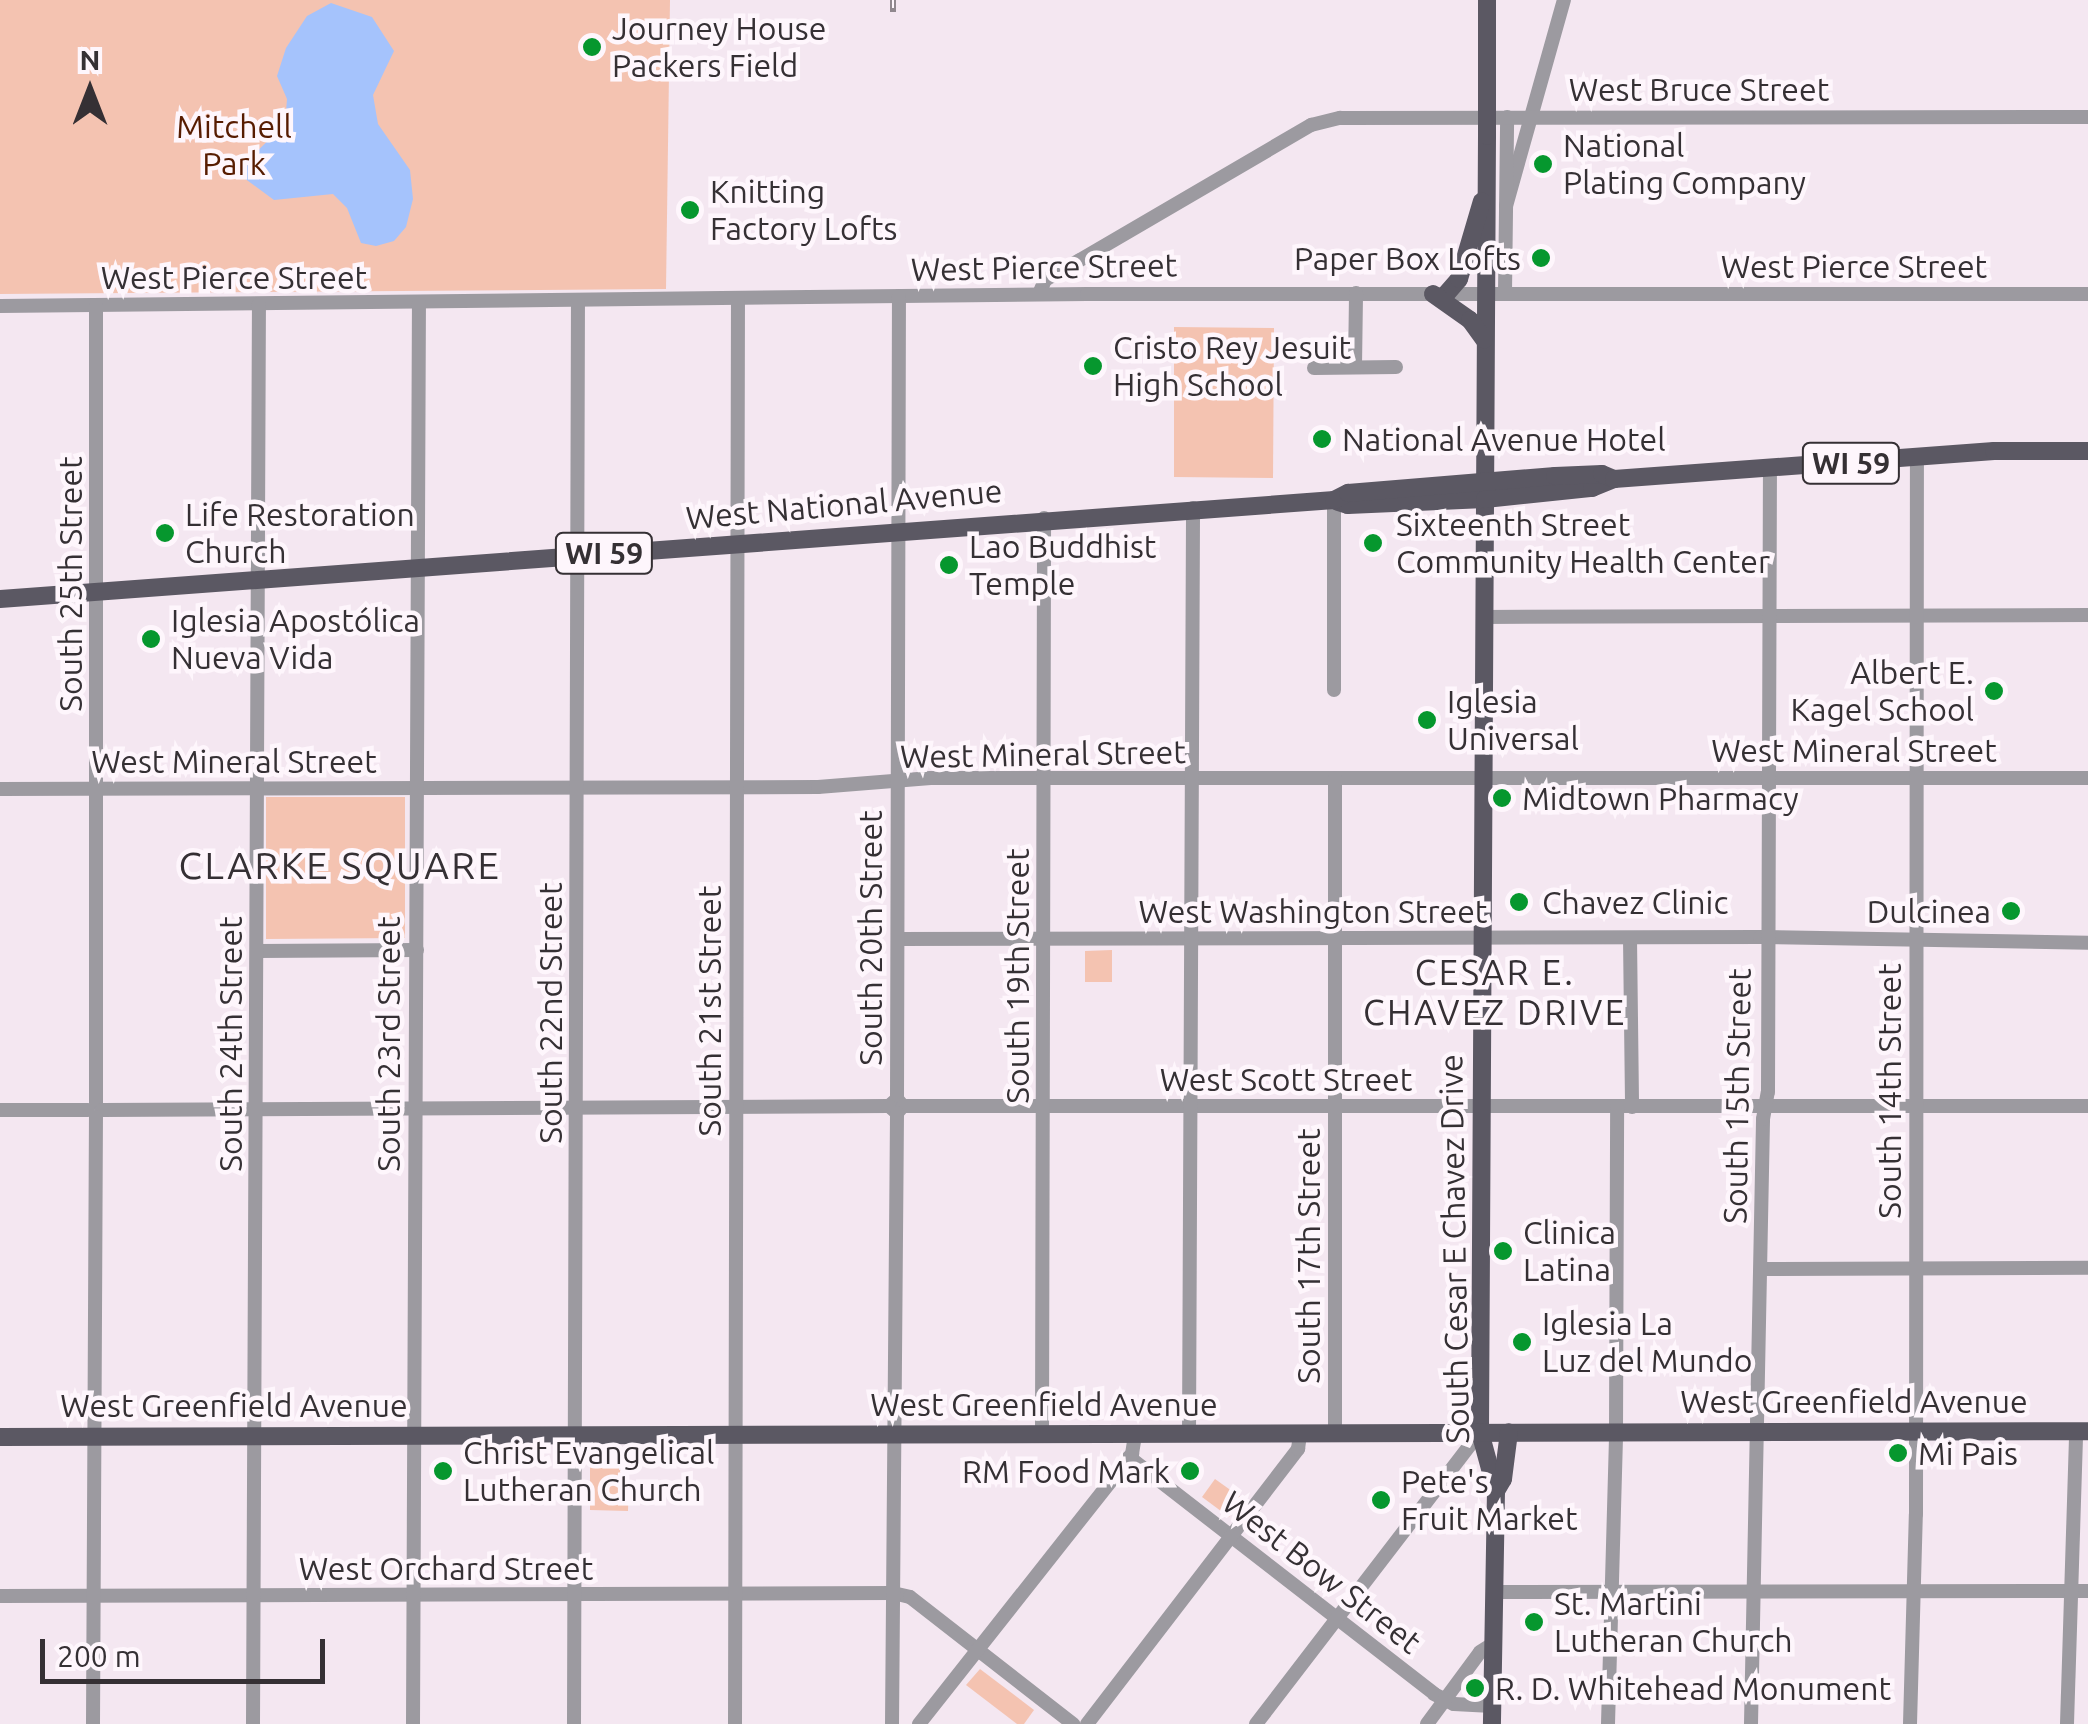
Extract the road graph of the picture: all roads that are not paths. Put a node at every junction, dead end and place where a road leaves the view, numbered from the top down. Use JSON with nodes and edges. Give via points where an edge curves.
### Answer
{"nodes":[{"id":1,"x":1486,"y":0,"type":"edge"},
{"id":2,"x":1564,"y":0,"type":"edge"},
{"id":3,"x":1507,"y":116,"type":"junction"},
{"id":4,"x":1532,"y":116,"type":"junction"},
{"id":5,"x":2088,"y":117,"type":"edge"},
{"id":6,"x":1486,"y":186,"type":"junction"},
{"id":7,"x":1506,"y":206,"type":"junction"},
{"id":8,"x":1080,"y":260,"type":"junction"},
{"id":9,"x":1492,"y":288,"type":"junction"},
{"id":10,"x":1440,"y":293,"type":"junction"},
{"id":11,"x":1040,"y":294,"type":"junction"},
{"id":12,"x":1087,"y":294,"type":"junction"},
{"id":13,"x":1356,"y":294,"type":"junction"},
{"id":14,"x":2088,"y":294,"type":"edge"},
{"id":15,"x":898,"y":296,"type":"junction"},
{"id":16,"x":738,"y":298,"type":"junction"},
{"id":17,"x":578,"y":301,"type":"junction"},
{"id":18,"x":419,"y":303,"type":"junction"},
{"id":19,"x":259,"y":304,"type":"junction"},
{"id":20,"x":0,"y":306,"type":"edge"},
{"id":21,"x":96,"y":306,"type":"junction"},
{"id":22,"x":1486,"y":343,"type":"junction"},
{"id":23,"x":1355,"y":367,"type":"junction"},
{"id":24,"x":1396,"y":367,"type":"dead end"},
{"id":25,"x":1314,"y":368,"type":"dead end"},
{"id":26,"x":2088,"y":451,"type":"edge"},
{"id":27,"x":1917,"y":458,"type":"junction"},
{"id":28,"x":1770,"y":468,"type":"junction"},
{"id":29,"x":1485,"y":491,"type":"junction"},
{"id":30,"x":1334,"y":500,"type":"junction"},
{"id":31,"x":1193,"y":508,"type":"junction"},
{"id":32,"x":1044,"y":518,"type":"junction"},
{"id":33,"x":898,"y":529,"type":"junction"},
{"id":34,"x":738,"y":542,"type":"junction"},
{"id":35,"x":577,"y":554,"type":"junction"},
{"id":36,"x":418,"y":567,"type":"junction"},
{"id":37,"x":257,"y":580,"type":"junction"},
{"id":38,"x":96,"y":592,"type":"junction"},
{"id":39,"x":0,"y":599,"type":"edge"},
{"id":40,"x":1916,"y":615,"type":"junction"},
{"id":41,"x":2088,"y":615,"type":"edge"},
{"id":42,"x":1483,"y":616,"type":"junction"},
{"id":43,"x":1769,"y":616,"type":"junction"},
{"id":44,"x":1334,"y":690,"type":"dead end"},
{"id":45,"x":1768,"y":777,"type":"junction"},
{"id":46,"x":1044,"y":778,"type":"junction"},
{"id":47,"x":1190,"y":778,"type":"junction"},
{"id":48,"x":1335,"y":778,"type":"junction"},
{"id":49,"x":1482,"y":778,"type":"junction"},
{"id":50,"x":2088,"y":778,"type":"edge"},
{"id":51,"x":1918,"y":780,"type":"junction"},
{"id":52,"x":898,"y":782,"type":"junction"},
{"id":53,"x":736,"y":787,"type":"junction"},
{"id":54,"x":97,"y":788,"type":"junction"},
{"id":55,"x":257,"y":788,"type":"junction"},
{"id":56,"x":414,"y":788,"type":"junction"},
{"id":57,"x":578,"y":788,"type":"junction"},
{"id":58,"x":0,"y":789,"type":"edge"},
{"id":59,"x":1044,"y":938,"type":"junction"},
{"id":60,"x":1189,"y":938,"type":"junction"},
{"id":61,"x":1335,"y":938,"type":"junction"},
{"id":62,"x":1630,"y":938,"type":"junction"},
{"id":63,"x":898,"y":939,"type":"junction"},
{"id":64,"x":1482,"y":939,"type":"junction"},
{"id":65,"x":1768,"y":939,"type":"junction"},
{"id":66,"x":1916,"y":942,"type":"junction"},
{"id":67,"x":2088,"y":943,"type":"edge"},
{"id":68,"x":416,"y":950,"type":"junction"},
{"id":69,"x":258,"y":951,"type":"junction"},
{"id":70,"x":1916,"y":1104,"type":"junction"},
{"id":71,"x":896,"y":1106,"type":"junction"},
{"id":72,"x":1189,"y":1106,"type":"junction"},
{"id":73,"x":1334,"y":1106,"type":"junction"},
{"id":74,"x":1481,"y":1106,"type":"junction"},
{"id":75,"x":2088,"y":1106,"type":"edge"},
{"id":76,"x":738,"y":1107,"type":"junction"},
{"id":77,"x":1044,"y":1107,"type":"junction"},
{"id":78,"x":1624,"y":1107,"type":"junction"},
{"id":79,"x":1765,"y":1107,"type":"junction"},
{"id":80,"x":577,"y":1108,"type":"junction"},
{"id":81,"x":258,"y":1109,"type":"junction"},
{"id":82,"x":415,"y":1109,"type":"junction"},
{"id":83,"x":0,"y":1110,"type":"edge"},
{"id":84,"x":96,"y":1110,"type":"junction"},
{"id":85,"x":1916,"y":1268,"type":"junction"},
{"id":86,"x":2088,"y":1268,"type":"edge"},
{"id":87,"x":1761,"y":1269,"type":"junction"},
{"id":88,"x":1616,"y":1431,"type":"junction"},
{"id":89,"x":1758,"y":1431,"type":"junction"},
{"id":90,"x":1916,"y":1431,"type":"junction"},
{"id":91,"x":2082,"y":1431,"type":"edge"},
{"id":92,"x":736,"y":1432,"type":"junction"},
{"id":93,"x":1480,"y":1432,"type":"junction"},
{"id":94,"x":1509,"y":1432,"type":"junction"},
{"id":95,"x":576,"y":1433,"type":"junction"},
{"id":96,"x":895,"y":1433,"type":"junction"},
{"id":97,"x":1042,"y":1433,"type":"junction"},
{"id":98,"x":416,"y":1434,"type":"junction"},
{"id":99,"x":1129,"y":1434,"type":"junction"},
{"id":100,"x":1189,"y":1434,"type":"junction"},
{"id":101,"x":1300,"y":1434,"type":"junction"},
{"id":102,"x":1335,"y":1434,"type":"junction"},
{"id":103,"x":255,"y":1435,"type":"junction"},
{"id":104,"x":96,"y":1436,"type":"junction"},
{"id":105,"x":0,"y":1437,"type":"edge"},
{"id":106,"x":1129,"y":1457,"type":"junction"},
{"id":107,"x":1496,"y":1491,"type":"junction"},
{"id":108,"x":1230,"y":1535,"type":"junction"},
{"id":109,"x":1494,"y":1592,"type":"junction"},
{"id":110,"x":1914,"y":1592,"type":"junction"},
{"id":111,"x":2080,"y":1592,"type":"edge"},
{"id":112,"x":892,"y":1593,"type":"junction"},
{"id":113,"x":1755,"y":1593,"type":"junction"},
{"id":114,"x":576,"y":1594,"type":"junction"},
{"id":115,"x":736,"y":1594,"type":"junction"},
{"id":116,"x":1610,"y":1594,"type":"junction"},
{"id":117,"x":414,"y":1595,"type":"junction"},
{"id":118,"x":0,"y":1596,"type":"edge"},
{"id":119,"x":94,"y":1596,"type":"junction"},
{"id":120,"x":254,"y":1597,"type":"junction"},
{"id":121,"x":1338,"y":1619,"type":"junction"},
{"id":122,"x":1493,"y":1644,"type":"junction"},
{"id":123,"x":978,"y":1650,"type":"junction"},
{"id":124,"x":1444,"y":1701,"type":"junction"},
{"id":125,"x":1492,"y":1715,"type":"edge"},
{"id":126,"x":93,"y":1724,"type":"edge"},
{"id":127,"x":253,"y":1724,"type":"edge"},
{"id":128,"x":413,"y":1724,"type":"edge"},
{"id":129,"x":574,"y":1724,"type":"edge"},
{"id":130,"x":734,"y":1724,"type":"edge"},
{"id":131,"x":892,"y":1724,"type":"edge"},
{"id":132,"x":919,"y":1724,"type":"edge"},
{"id":133,"x":1073,"y":1724,"type":"edge"},
{"id":134,"x":1086,"y":1724,"type":"edge"},
{"id":135,"x":1256,"y":1724,"type":"edge"},
{"id":136,"x":1428,"y":1724,"type":"edge"},
{"id":137,"x":1608,"y":1724,"type":"edge"},
{"id":138,"x":1751,"y":1724,"type":"edge"},
{"id":139,"x":1910,"y":1724,"type":"edge"},
{"id":140,"x":2067,"y":1724,"type":"edge"}],
"edges":[{"from":1,"to":6,"type":"main road","name":"South Cesar E Chavez Drive","bridge":true},
{"from":2,"to":4,"type":"street"},
{"from":3,"to":4,"type":"street","name":"West Bruce Street"},
{"from":3,"to":7,"type":"street"},
{"from":3,"to":8,"type":"street","name":"West Bruce Street","via":[[1340,118],[1311,125]]},
{"from":4,"to":5,"type":"street","name":"West Bruce Street"},
{"from":4,"to":7,"type":"street"},
{"from":6,"to":9,"type":"main road","name":"South Cesar E Chavez Drive"},
{"from":6,"to":10,"type":"main road","via":[[1456,285]]},
{"from":7,"to":9,"type":"street"},
{"from":8,"to":11,"type":"street","via":[[1046,280]]},
{"from":8,"to":12,"type":"street","via":[[1079,280]]},
{"from":9,"to":10,"type":"street","name":"West Pierce Street"},
{"from":9,"to":14,"type":"street","name":"West Pierce Street"},
{"from":9,"to":22,"type":"main road","name":"South Cesar E Chavez Drive"},
{"from":10,"to":13,"type":"street","name":"West Pierce Street"},
{"from":10,"to":22,"type":"main road"},
{"from":11,"to":12,"type":"street","name":"West Pierce Street"},
{"from":11,"to":15,"type":"street","name":"West Pierce Street"},
{"from":12,"to":13,"type":"street","name":"West Pierce Street"},
{"from":13,"to":23,"type":"street"},
{"from":15,"to":16,"type":"street","name":"West Pierce Street"},
{"from":15,"to":33,"type":"street","name":"South 20th Street"},
{"from":16,"to":17,"type":"street","name":"West Pierce Street"},
{"from":16,"to":34,"type":"street","name":"South 21st Street"},
{"from":17,"to":18,"type":"street","name":"West Pierce Street"},
{"from":17,"to":35,"type":"street","name":"South 22nd Street"},
{"from":18,"to":19,"type":"street","name":"West Pierce Street"},
{"from":18,"to":36,"type":"street","name":"South 23rd Street"},
{"from":19,"to":21,"type":"street","name":"West Pierce Street"},
{"from":19,"to":37,"type":"street","name":"South 24th Street"},
{"from":20,"to":21,"type":"street","name":"West Pierce Street"},
{"from":21,"to":38,"type":"street","name":"South 25th Street"},
{"from":22,"to":29,"type":"main road","name":"South Cesar E Chavez Drive"},
{"from":23,"to":24,"type":"street"},
{"from":23,"to":25,"type":"street"},
{"from":26,"to":27,"type":"main road","name":"West National Avenue","number":"WI 59"},
{"from":27,"to":28,"type":"main road","name":"West National Avenue","number":"WI 59"},
{"from":27,"to":40,"type":"street","name":"South 14th Street"},
{"from":28,"to":29,"type":"main road","name":"West National Avenue","number":"WI 59","via":[[1614,479],[1602,474]]},
{"from":28,"to":43,"type":"street","name":"South 15th Street"},
{"from":29,"to":30,"type":"main road","name":"West National Avenue","number":"WI 59","via":[[1348,505]]},
{"from":29,"to":42,"type":"main road","name":"South Cesar E Chavez Drive"},
{"from":30,"to":31,"type":"main road","name":"West National Avenue","number":"WI 59"},
{"from":30,"to":44,"type":"street"},
{"from":31,"to":32,"type":"main road","name":"West National Avenue","number":"WI 59"},
{"from":31,"to":47,"type":"street"},
{"from":32,"to":33,"type":"main road","name":"West National Avenue","number":"WI 59"},
{"from":32,"to":46,"type":"street","name":"South 19th Street"},
{"from":33,"to":34,"type":"main road","name":"West National Avenue","number":"WI 59"},
{"from":33,"to":52,"type":"street","name":"South 20th Street"},
{"from":34,"to":35,"type":"main road","name":"West National Avenue","number":"WI 59"},
{"from":34,"to":53,"type":"street","name":"South 21st Street"},
{"from":35,"to":36,"type":"main road","name":"West National Avenue","number":"WI 59"},
{"from":35,"to":57,"type":"street","name":"South 22nd Street"},
{"from":36,"to":37,"type":"main road","name":"West National Avenue","number":"WI 59"},
{"from":36,"to":56,"type":"street","name":"South 23rd Street"},
{"from":37,"to":38,"type":"main road","name":"West National Avenue","number":"WI 59"},
{"from":37,"to":55,"type":"street","name":"South 24th Street"},
{"from":38,"to":39,"type":"main road","name":"West National Avenue","number":"WI 59"},
{"from":38,"to":54,"type":"street","name":"South 25th Street"},
{"from":40,"to":41,"type":"street"},
{"from":40,"to":43,"type":"street"},
{"from":40,"to":51,"type":"street","name":"South 14th Street"},
{"from":42,"to":43,"type":"street"},
{"from":42,"to":49,"type":"main road","name":"South Cesar E Chavez Drive"},
{"from":43,"to":45,"type":"street","name":"South 15th Street"},
{"from":45,"to":49,"type":"street","name":"West Mineral Street"},
{"from":45,"to":51,"type":"street","name":"West Mineral Street"},
{"from":45,"to":65,"type":"street","name":"South 15th Street"},
{"from":46,"to":47,"type":"street","name":"West Mineral Street"},
{"from":46,"to":52,"type":"street","name":"West Mineral Street"},
{"from":46,"to":59,"type":"street","name":"South 19th Street"},
{"from":47,"to":48,"type":"street","name":"West Mineral Street"},
{"from":47,"to":60,"type":"street"},
{"from":48,"to":49,"type":"street","name":"West Mineral Street"},
{"from":48,"to":61,"type":"street","name":"South 17th Street"},
{"from":49,"to":64,"type":"main road","name":"South Cesar E Chavez Drive"},
{"from":50,"to":51,"type":"street","name":"West Mineral Street"},
{"from":51,"to":66,"type":"street","name":"South 14th Street"},
{"from":52,"to":53,"type":"street","name":"West Mineral Street"},
{"from":52,"to":63,"type":"street","name":"South 20th Street"},
{"from":53,"to":57,"type":"street","name":"West Mineral Street"},
{"from":53,"to":76,"type":"street","name":"South 21st Street"},
{"from":54,"to":55,"type":"street","name":"West Mineral Street"},
{"from":54,"to":58,"type":"street","name":"West Mineral Street"},
{"from":54,"to":84,"type":"street","name":"South 25th Street"},
{"from":55,"to":56,"type":"street","name":"West Mineral Street"},
{"from":55,"to":69,"type":"street","name":"South 24th Street"},
{"from":56,"to":57,"type":"street","name":"West Mineral Street"},
{"from":56,"to":68,"type":"street","name":"South 23rd Street"},
{"from":57,"to":80,"type":"street","name":"South 22nd Street"},
{"from":59,"to":60,"type":"street","name":"West Washington Street"},
{"from":59,"to":63,"type":"street","name":"West Washington Street"},
{"from":59,"to":77,"type":"street","name":"South 19th Street"},
{"from":60,"to":61,"type":"street","name":"West Washington Street"},
{"from":60,"to":72,"type":"street"},
{"from":61,"to":64,"type":"street","name":"West Washington Street"},
{"from":61,"to":73,"type":"street","name":"South 17th Street"},
{"from":62,"to":64,"type":"street","name":"West Washington Street"},
{"from":62,"to":65,"type":"street","name":"West Washington Street"},
{"from":62,"to":78,"type":"street"},
{"from":63,"to":71,"type":"street","name":"South 20th Street"},
{"from":64,"to":74,"type":"main road","name":"South Cesar E Chavez Drive"},
{"from":65,"to":66,"type":"street","name":"West Washington Street"},
{"from":65,"to":79,"type":"street","name":"South 15th Street"},
{"from":66,"to":67,"type":"street","name":"West Washington Street"},
{"from":66,"to":70,"type":"street","name":"South 14th Street"},
{"from":68,"to":69,"type":"street"},
{"from":68,"to":82,"type":"street","name":"South 23rd Street"},
{"from":69,"to":81,"type":"street","name":"South 24th Street"},
{"from":70,"to":75,"type":"street","name":"West Scott Street"},
{"from":70,"to":79,"type":"street","name":"West Scott Street"},
{"from":70,"to":85,"type":"street","name":"South 14th Street"},
{"from":71,"to":76,"type":"street","name":"West Scott Street"},
{"from":71,"to":77,"type":"street","name":"West Scott Street"},
{"from":71,"to":96,"type":"street","name":"South 20th Street"},
{"from":72,"to":73,"type":"street","name":"West Scott Street"},
{"from":72,"to":77,"type":"street","name":"West Scott Street"},
{"from":72,"to":100,"type":"street"},
{"from":73,"to":74,"type":"street","name":"West Scott Street"},
{"from":73,"to":102,"type":"street","name":"South 17th Street"},
{"from":74,"to":78,"type":"street","name":"West Scott Street"},
{"from":74,"to":93,"type":"main road","name":"South Cesar E Chavez Drive"},
{"from":76,"to":80,"type":"street","name":"West Scott Street"},
{"from":76,"to":92,"type":"street","name":"South 21st Street"},
{"from":77,"to":97,"type":"street","name":"South 19th Street"},
{"from":78,"to":79,"type":"street","name":"West Scott Street"},
{"from":78,"to":88,"type":"street"},
{"from":79,"to":87,"type":"street","name":"South 15th Street"},
{"from":80,"to":82,"type":"street","name":"West Scott Street"},
{"from":80,"to":95,"type":"street","name":"South 22nd Street"},
{"from":81,"to":82,"type":"street","name":"West Scott Street"},
{"from":81,"to":84,"type":"street","name":"West Scott Street"},
{"from":81,"to":103,"type":"street","name":"South 24th Street"},
{"from":82,"to":98,"type":"street","name":"South 23rd Street"},
{"from":83,"to":84,"type":"street","name":"West Scott Street"},
{"from":84,"to":104,"type":"street","name":"South 25th Street"},
{"from":85,"to":86,"type":"street"},
{"from":85,"to":87,"type":"street"},
{"from":85,"to":90,"type":"street","name":"South 14th Street"},
{"from":87,"to":89,"type":"street","name":"South 15th Street"},
{"from":88,"to":89,"type":"main road","name":"West Greenfield Avenue"},
{"from":88,"to":94,"type":"main road","name":"West Greenfield Avenue"},
{"from":88,"to":116,"type":"street"},
{"from":89,"to":90,"type":"main road","name":"West Greenfield Avenue"},
{"from":89,"to":113,"type":"street","name":"South 15th Street"},
{"from":90,"to":91,"type":"main road","name":"West Greenfield Avenue"},
{"from":90,"to":110,"type":"street","name":"South 14th Street"},
{"from":91,"to":111,"type":"street"},
{"from":92,"to":95,"type":"main road","name":"West Greenfield Avenue"},
{"from":92,"to":96,"type":"main road","name":"West Greenfield Avenue"},
{"from":92,"to":115,"type":"street","name":"South 21st Street"},
{"from":93,"to":94,"type":"main road","name":"West Greenfield Avenue"},
{"from":93,"to":102,"type":"main road","name":"West Greenfield Avenue"},
{"from":93,"to":107,"type":"main road","name":"South Cesar E Chavez Drive"},
{"from":93,"to":121,"type":"street"},
{"from":94,"to":107,"type":"main road"},
{"from":95,"to":98,"type":"main road","name":"West Greenfield Avenue"},
{"from":95,"to":114,"type":"street","name":"South 22nd Street"},
{"from":96,"to":97,"type":"main road","name":"West Greenfield Avenue"},
{"from":96,"to":112,"type":"street","name":"South 20th Street"},
{"from":97,"to":99,"type":"main road","name":"West Greenfield Avenue"},
{"from":98,"to":103,"type":"main road","name":"West Greenfield Avenue"},
{"from":98,"to":117,"type":"street","name":"South 23rd Street"},
{"from":99,"to":100,"type":"main road","name":"West Greenfield Avenue"},
{"from":99,"to":106,"type":"street"},
{"from":100,"to":101,"type":"main road","name":"West Greenfield Avenue"},
{"from":101,"to":102,"type":"main road","name":"West Greenfield Avenue"},
{"from":101,"to":108,"type":"street","via":[[1298,1449]]},
{"from":103,"to":104,"type":"main road","name":"West Greenfield Avenue"},
{"from":103,"to":120,"type":"street","name":"South 24th Street"},
{"from":104,"to":105,"type":"main road","name":"West Greenfield Avenue"},
{"from":104,"to":119,"type":"street","name":"South 25th Street"},
{"from":106,"to":108,"type":"street","name":"West Bow Street"},
{"from":106,"to":123,"type":"street"},
{"from":107,"to":109,"type":"main road","name":"South Cesar E Chavez Drive"},
{"from":108,"to":121,"type":"street","name":"West Bow Street"},
{"from":108,"to":134,"type":"street"},
{"from":109,"to":116,"type":"street"},
{"from":109,"to":122,"type":"main road","name":"South Cesar E Chavez Drive"},
{"from":110,"to":111,"type":"street"},
{"from":110,"to":113,"type":"street"},
{"from":110,"to":139,"type":"street","name":"South 14th Street"},
{"from":111,"to":140,"type":"street"},
{"from":112,"to":115,"type":"street","name":"West Orchard Street"},
{"from":112,"to":123,"type":"street","via":[[910,1598]]},
{"from":112,"to":131,"type":"street","name":"South 20th Street"},
{"from":113,"to":116,"type":"street"},
{"from":113,"to":138,"type":"street","name":"South 15th Street"},
{"from":114,"to":115,"type":"street","name":"West Orchard Street"},
{"from":114,"to":117,"type":"street","name":"West Orchard Street"},
{"from":114,"to":129,"type":"street","name":"South 22nd Street"},
{"from":115,"to":130,"type":"street","name":"South 21st Street"},
{"from":116,"to":137,"type":"street"},
{"from":117,"to":120,"type":"street","name":"West Orchard Street"},
{"from":117,"to":128,"type":"street","name":"South 23rd Street"},
{"from":118,"to":119,"type":"street","name":"West Orchard Street"},
{"from":119,"to":120,"type":"street","name":"West Orchard Street"},
{"from":119,"to":126,"type":"street","name":"South 25th Street"},
{"from":120,"to":127,"type":"street","name":"South 24th Street"},
{"from":121,"to":124,"type":"street","name":"West Bow Street"},
{"from":121,"to":135,"type":"street"},
{"from":122,"to":124,"type":"street"},
{"from":122,"to":125,"type":"main road","name":"South Cesar E Chavez Drive"},
{"from":123,"to":132,"type":"street"},
{"from":123,"to":133,"type":"street"},
{"from":124,"to":125,"type":"street"},
{"from":124,"to":136,"type":"street"}]}
